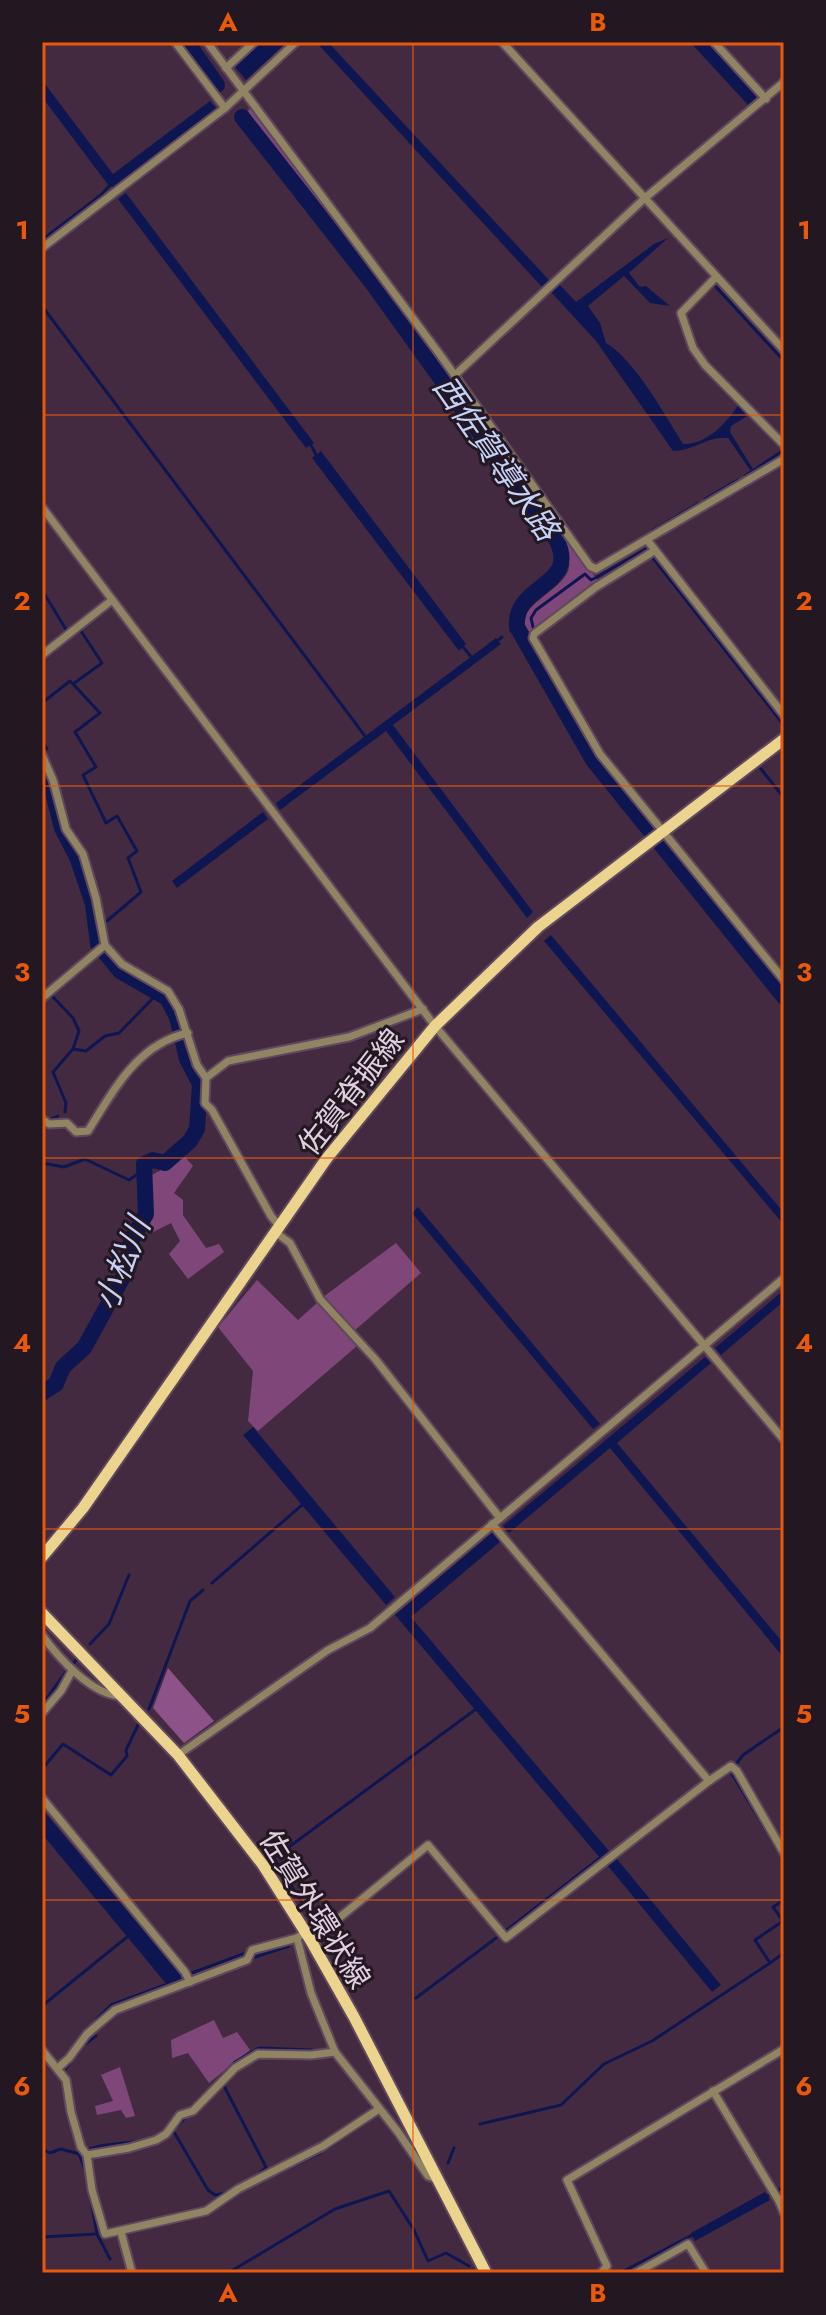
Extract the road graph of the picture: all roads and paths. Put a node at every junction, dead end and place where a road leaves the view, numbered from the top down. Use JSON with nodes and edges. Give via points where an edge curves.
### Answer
{"nodes":[{"id":1,"x":175,"y":42,"type":"edge"},
{"id":2,"x":207,"y":42,"type":"edge"},
{"id":3,"x":254,"y":42,"type":"edge"},
{"id":4,"x":296,"y":42,"type":"edge"},
{"id":5,"x":502,"y":42,"type":"edge"},
{"id":6,"x":714,"y":42,"type":"edge"},
{"id":7,"x":226,"y":68,"type":"junction"},
{"id":8,"x":784,"y":82,"type":"edge"},
{"id":9,"x":243,"y":91,"type":"junction"},
{"id":10,"x":766,"y":99,"type":"junction"},
{"id":11,"x":225,"y":108,"type":"junction"},
{"id":12,"x":645,"y":198,"type":"junction"},
{"id":13,"x":42,"y":248,"type":"edge"},
{"id":14,"x":716,"y":277,"type":"junction"},
{"id":15,"x":784,"y":350,"type":"edge"},
{"id":16,"x":455,"y":375,"type":"junction"},
{"id":17,"x":784,"y":445,"type":"edge"},
{"id":18,"x":784,"y":459,"type":"edge"},
{"id":19,"x":42,"y":507,"type":"edge"},
{"id":20,"x":648,"y":541,"type":"junction"},
{"id":21,"x":650,"y":553,"type":"junction"},
{"id":22,"x":112,"y":600,"type":"junction"},
{"id":23,"x":42,"y":655,"type":"edge"},
{"id":24,"x":784,"y":715,"type":"edge"},
{"id":25,"x":784,"y":739,"type":"edge"},
{"id":26,"x":42,"y":755,"type":"edge"},
{"id":27,"x":663,"y":831,"type":"junction"},
{"id":28,"x":105,"y":945,"type":"junction"},
{"id":29,"x":784,"y":980,"type":"edge"},
{"id":30,"x":42,"y":998,"type":"edge"},
{"id":31,"x":423,"y":1009,"type":"junction"},
{"id":32,"x":435,"y":1026,"type":"junction"},
{"id":33,"x":188,"y":1033,"type":"junction"},
{"id":34,"x":206,"y":1078,"type":"junction"},
{"id":35,"x":42,"y":1119,"type":"edge"},
{"id":36,"x":277,"y":1229,"type":"junction"},
{"id":37,"x":784,"y":1278,"type":"edge"},
{"id":38,"x":705,"y":1345,"type":"junction"},
{"id":39,"x":784,"y":1440,"type":"edge"},
{"id":40,"x":500,"y":1518,"type":"junction"},
{"id":41,"x":492,"y":1524,"type":"junction"},
{"id":42,"x":42,"y":1557,"type":"edge"},
{"id":43,"x":42,"y":1613,"type":"edge"},
{"id":44,"x":42,"y":1635,"type":"edge"},
{"id":45,"x":72,"y":1671,"type":"junction"},
{"id":46,"x":125,"y":1696,"type":"junction"},
{"id":47,"x":42,"y":1713,"type":"edge"},
{"id":48,"x":178,"y":1755,"type":"junction"},
{"id":49,"x":709,"y":1781,"type":"junction"},
{"id":50,"x":42,"y":1798,"type":"edge"},
{"id":51,"x":784,"y":1853,"type":"edge"},
{"id":52,"x":304,"y":1937,"type":"junction"},
{"id":53,"x":190,"y":1982,"type":"junction"},
{"id":54,"x":784,"y":2049,"type":"edge"},
{"id":55,"x":42,"y":2050,"type":"edge"},
{"id":56,"x":335,"y":2052,"type":"junction"},
{"id":57,"x":58,"y":2068,"type":"junction"},
{"id":58,"x":713,"y":2091,"type":"junction"},
{"id":59,"x":379,"y":2109,"type":"junction"},
{"id":60,"x":87,"y":2155,"type":"junction"},
{"id":61,"x":438,"y":2179,"type":"junction"},
{"id":62,"x":780,"y":2199,"type":"edge"},
{"id":63,"x":784,"y":2213,"type":"edge"},
{"id":64,"x":121,"y":2232,"type":"junction"},
{"id":65,"x":132,"y":2273,"type":"edge"},
{"id":66,"x":486,"y":2273,"type":"edge"},
{"id":67,"x":601,"y":2273,"type":"edge"},
{"id":68,"x":636,"y":2273,"type":"edge"},
{"id":69,"x":706,"y":2273,"type":"edge"}],
"edges":[{"from":1,"to":11,"type":"street"},
{"from":2,"to":7,"type":"street"},
{"from":3,"to":7,"type":"street"},
{"from":4,"to":9,"type":"street"},
{"from":5,"to":12,"type":"street"},
{"from":6,"to":10,"type":"street"},
{"from":7,"to":9,"type":"street"},
{"from":8,"to":10,"type":"street"},
{"from":9,"to":11,"type":"street"},
{"from":9,"to":16,"type":"street"},
{"from":10,"to":12,"type":"street"},
{"from":11,"to":13,"type":"street"},
{"from":12,"to":14,"type":"street"},
{"from":12,"to":16,"type":"street"},
{"from":14,"to":15,"type":"street"},
{"from":14,"to":17,"type":"street","via":[[681,313],[685,330],[705,365]]},
{"from":16,"to":20,"type":"street","via":[[590,566],[596,569]]},
{"from":18,"to":20,"type":"street"},
{"from":19,"to":22,"type":"street"},
{"from":20,"to":21,"type":"street"},
{"from":21,"to":24,"type":"street"},
{"from":21,"to":27,"type":"street","via":[[596,587],[533,638],[600,754]]},
{"from":22,"to":23,"type":"street"},
{"from":22,"to":31,"type":"street"},
{"from":25,"to":27,"type":"main road","name":"佐賀脊振線"},
{"from":26,"to":28,"type":"street","via":[[66,829],[83,854]]},
{"from":27,"to":29,"type":"street"},
{"from":27,"to":32,"type":"main road","name":"佐賀脊振線","via":[[538,927]]},
{"from":28,"to":30,"type":"street"},
{"from":28,"to":33,"type":"street","via":[[122,964],[168,991]]},
{"from":31,"to":32,"type":"street"},
{"from":31,"to":34,"type":"street","via":[[349,1037],[228,1061]]},
{"from":32,"to":36,"type":"main road","name":"佐賀脊振線","via":[[361,1114]]},
{"from":32,"to":38,"type":"street"},
{"from":33,"to":34,"type":"street"},
{"from":33,"to":35,"type":"street","via":[[151,1047],[135,1062],[88,1131]]},
{"from":34,"to":36,"type":"street","via":[[205,1103]]},
{"from":36,"to":40,"type":"street","via":[[320,1299],[376,1360]]},
{"from":36,"to":42,"type":"main road","name":"佐賀脊振線","via":[[83,1508]]},
{"from":37,"to":38,"type":"street"},
{"from":38,"to":39,"type":"street"},
{"from":38,"to":40,"type":"street"},
{"from":40,"to":41,"type":"street"},
{"from":41,"to":48,"type":"street","via":[[370,1628],[328,1650]]},
{"from":41,"to":49,"type":"street"},
{"from":43,"to":46,"type":"main road","name":"佐賀外環状線"},
{"from":44,"to":45,"type":"street"},
{"from":45,"to":46,"type":"street","via":[[113,1697]]},
{"from":45,"to":47,"type":"street"},
{"from":46,"to":48,"type":"main road","name":"佐賀外環状線"},
{"from":48,"to":52,"type":"main road","name":"佐賀外環状線","via":[[263,1865]]},
{"from":49,"to":51,"type":"street","via":[[731,1766],[737,1771]]},
{"from":49,"to":52,"type":"street","via":[[506,1938],[428,1845]]},
{"from":50,"to":53,"type":"street"},
{"from":52,"to":53,"type":"street","via":[[252,1950],[247,1960]]},
{"from":52,"to":56,"type":"street","via":[[311,1993]]},
{"from":52,"to":61,"type":"main road","name":"佐賀外環状線","via":[[354,2017]]},
{"from":53,"to":57,"type":"street","via":[[115,2010]]},
{"from":54,"to":58,"type":"street"},
{"from":55,"to":57,"type":"street"},
{"from":56,"to":59,"type":"street"},
{"from":56,"to":60,"type":"street","via":[[258,2054],[235,2068],[156,2140]]},
{"from":57,"to":60,"type":"street"},
{"from":58,"to":62,"type":"street"},
{"from":58,"to":67,"type":"street","via":[[567,2180],[607,2266]]},
{"from":59,"to":61,"type":"street","via":[[428,2176]]},
{"from":59,"to":64,"type":"street","via":[[206,2211]]},
{"from":60,"to":64,"type":"street","via":[[105,2234]]},
{"from":61,"to":66,"type":"main road","name":"佐賀外環状線"},
{"from":62,"to":63,"type":"street"},
{"from":64,"to":65,"type":"street"},
{"from":68,"to":69,"type":"street","via":[[686,2246]]}]}
